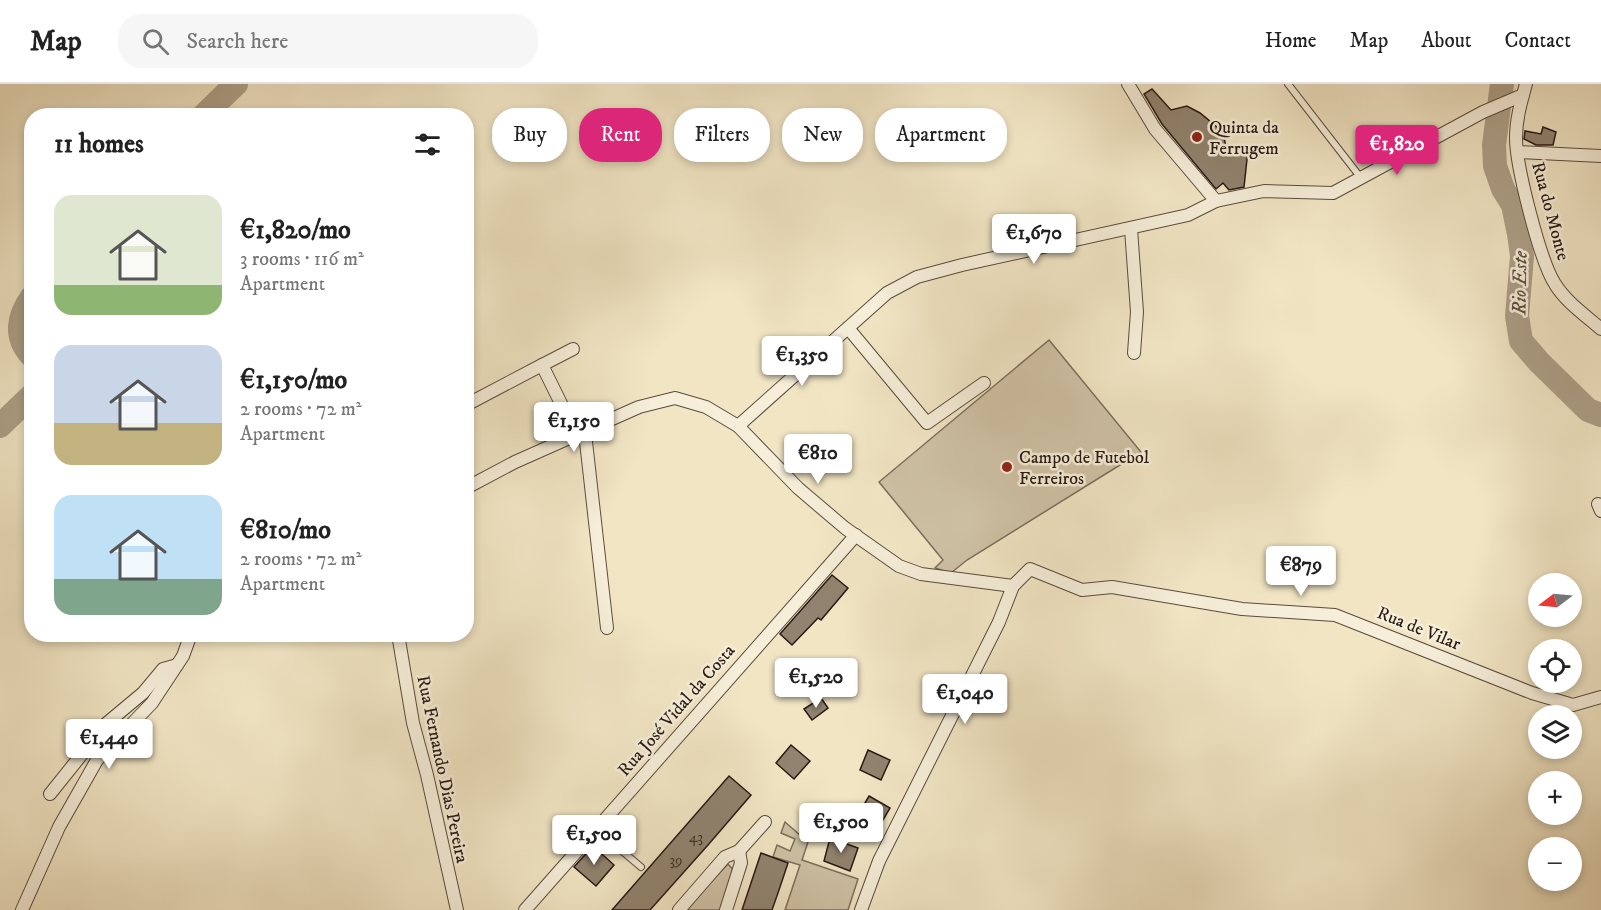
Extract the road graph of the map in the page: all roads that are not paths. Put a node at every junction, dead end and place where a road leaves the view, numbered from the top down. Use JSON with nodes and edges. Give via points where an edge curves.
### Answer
{"nodes":[{"id":1,"x":1128,"y":84,"type":"edge"},
{"id":2,"x":1288,"y":84,"type":"edge"},
{"id":3,"x":1521,"y":92,"type":"edge"},
{"id":4,"x":1518,"y":153,"type":"junction"},
{"id":5,"x":1601,"y":156,"type":"edge"},
{"id":6,"x":1362,"y":179,"type":"junction"},
{"id":7,"x":1216,"y":201,"type":"junction"},
{"id":8,"x":1131,"y":229,"type":"junction"},
{"id":9,"x":848,"y":328,"type":"junction"},
{"id":10,"x":1601,"y":329,"type":"edge"},
{"id":11,"x":573,"y":349,"type":"dead end"},
{"id":12,"x":1134,"y":353,"type":"dead end"},
{"id":13,"x":542,"y":365,"type":"junction"},
{"id":14,"x":984,"y":382,"type":"dead end"},
{"id":15,"x":474,"y":401,"type":"edge"},
{"id":16,"x":734,"y":424,"type":"junction"},
{"id":17,"x":581,"y":434,"type":"junction"},
{"id":18,"x":474,"y":484,"type":"edge"},
{"id":19,"x":856,"y":535,"type":"junction"},
{"id":20,"x":1013,"y":586,"type":"junction"},
{"id":21,"x":608,"y":628,"type":"dead end"},
{"id":22,"x":187,"y":642,"type":"edge"},
{"id":23,"x":399,"y":642,"type":"edge"},
{"id":24,"x":177,"y":665,"type":"junction"},
{"id":25,"x":1601,"y":697,"type":"edge"},
{"id":26,"x":50,"y":794,"type":"dead end"},
{"id":27,"x":765,"y":822,"type":"dead end"},
{"id":28,"x":596,"y":829,"type":"junction"},
{"id":29,"x":739,"y":851,"type":"junction"},
{"id":30,"x":641,"y":867,"type":"dead end"},
{"id":31,"x":22,"y":910,"type":"edge"},
{"id":32,"x":457,"y":910,"type":"edge"},
{"id":33,"x":525,"y":910,"type":"edge"},
{"id":34,"x":679,"y":910,"type":"edge"},
{"id":35,"x":726,"y":910,"type":"edge"},
{"id":36,"x":861,"y":910,"type":"edge"}],
"edges":[{"from":1,"to":7,"type":"street","via":[[1155,129]]},
{"from":2,"to":6,"type":"lane"},
{"from":3,"to":4,"type":"street","name":"Rua do Monte","via":[[1516,120]]},
{"from":3,"to":6,"type":"street"},
{"from":4,"to":5,"type":"street"},
{"from":4,"to":10,"type":"street","name":"Rua do Monte","via":[[1546,267],[1565,298]]},
{"from":6,"to":7,"type":"street","via":[[1333,193],[1264,191]]},
{"from":7,"to":8,"type":"street","via":[[1188,215]]},
{"from":8,"to":9,"type":"street","via":[[917,278],[887,293]]},
{"from":8,"to":12,"type":"street","via":[[1137,312]]},
{"from":9,"to":14,"type":"street","via":[[927,423]]},
{"from":9,"to":16,"type":"street"},
{"from":11,"to":13,"type":"street"},
{"from":13,"to":15,"type":"street"},
{"from":13,"to":17,"type":"street"},
{"from":16,"to":17,"type":"street","via":[[706,408],[675,399],[639,407]]},
{"from":16,"to":19,"type":"street","via":[[798,488]]},
{"from":17,"to":18,"type":"street"},
{"from":17,"to":21,"type":"street"},
{"from":19,"to":20,"type":"street","via":[[899,566],[921,574]]},
{"from":19,"to":28,"type":"street","name":"Rua José Vidal da Costa"},
{"from":20,"to":25,"type":"street","name":"Rua de Vilar","via":[[1030,568],[1082,590],[1112,587],[1242,609],[1335,615],[1532,693],[1574,705]]},
{"from":20,"to":36,"type":"street","via":[[999,622],[879,861]]},
{"from":22,"to":24,"type":"street"},
{"from":23,"to":32,"type":"street","name":"Rua Fernando Dias Pereira","via":[[412,723]]},
{"from":24,"to":26,"type":"street","via":[[163,669],[143,693],[107,723]]},
{"from":24,"to":31,"type":"street","via":[[152,703],[97,760],[59,827]]},
{"from":27,"to":29,"type":"street"},
{"from":28,"to":30,"type":"lane"},
{"from":28,"to":33,"type":"street","name":"Rua José Vidal da Costa"},
{"from":29,"to":34,"type":"street","via":[[725,857]]},
{"from":29,"to":35,"type":"street","via":[[741,863]]}]}
